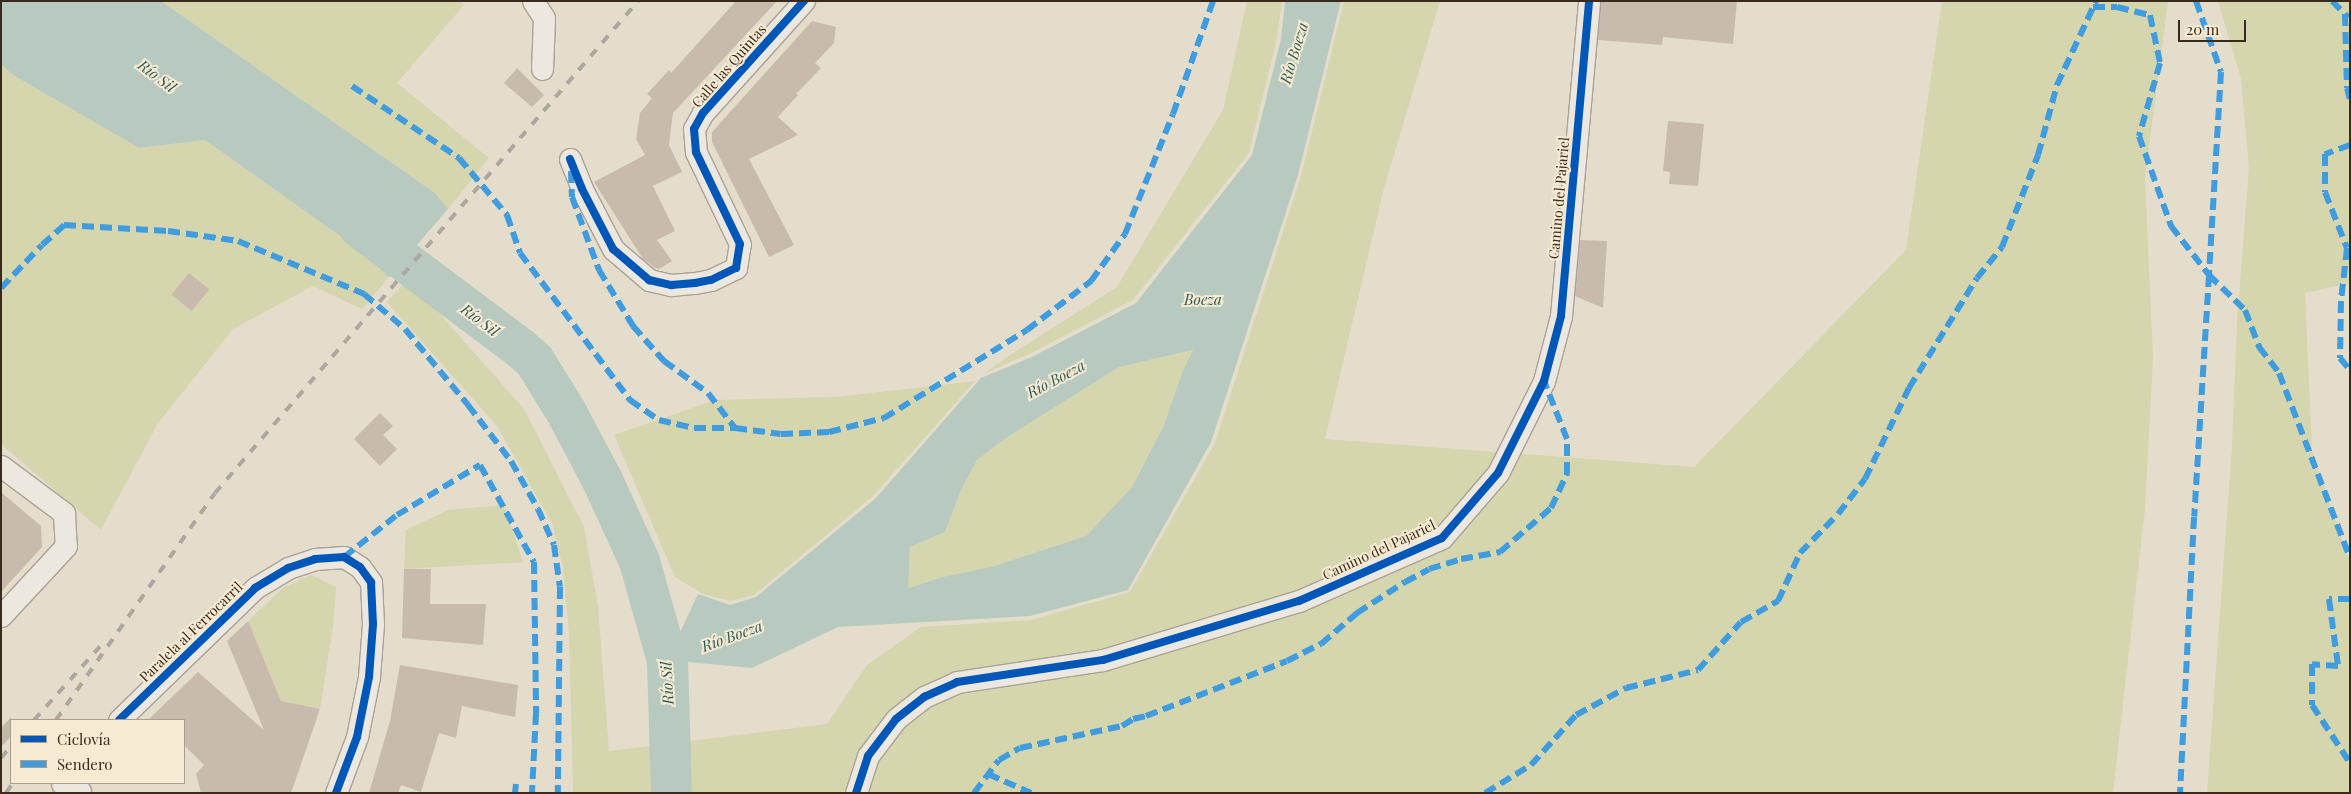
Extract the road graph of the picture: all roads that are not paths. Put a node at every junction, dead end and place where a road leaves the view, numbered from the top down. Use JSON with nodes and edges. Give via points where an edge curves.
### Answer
{"nodes":[{"id":1,"x":533,"y":1,"type":"edge"},
{"id":2,"x":804,"y":1,"type":"edge"},
{"id":3,"x":1589,"y":1,"type":"edge"},
{"id":4,"x":542,"y":70,"type":"dead end"},
{"id":5,"x":570,"y":159,"type":"dead end"},
{"id":6,"x":1,"y":466,"type":"edge"},
{"id":7,"x":1,"y":616,"type":"edge"},
{"id":8,"x":120,"y":719,"type":"edge"},
{"id":9,"x":67,"y":784,"type":"edge"},
{"id":10,"x":77,"y":793,"type":"edge"},
{"id":11,"x":336,"y":793,"type":"edge"},
{"id":12,"x":856,"y":793,"type":"edge"}],
"edges":[{"from":1,"to":4,"type":"street","via":[[544,18]]},
{"from":2,"to":5,"type":"street","name":"Calle las Quintas","via":[[703,113],[694,129],[696,152],[740,244],[736,268],[712,280],[695,283],[671,285],[649,280],[614,249]]},
{"from":3,"to":12,"type":"street","name":"Camino del Pajariel","via":[[1561,316],[1544,382],[1498,473],[1442,538],[1299,600],[1104,660],[957,682],[924,697],[896,720],[868,756]]},
{"from":6,"to":7,"type":"street","via":[[64,513],[66,546]]},
{"from":8,"to":11,"type":"street","name":"Paralela al Ferrocarril","via":[[255,588],[288,568],[314,559],[344,557],[360,567],[371,582],[373,624],[369,677],[357,737]]},
{"from":9,"to":10,"type":"street"}]}
